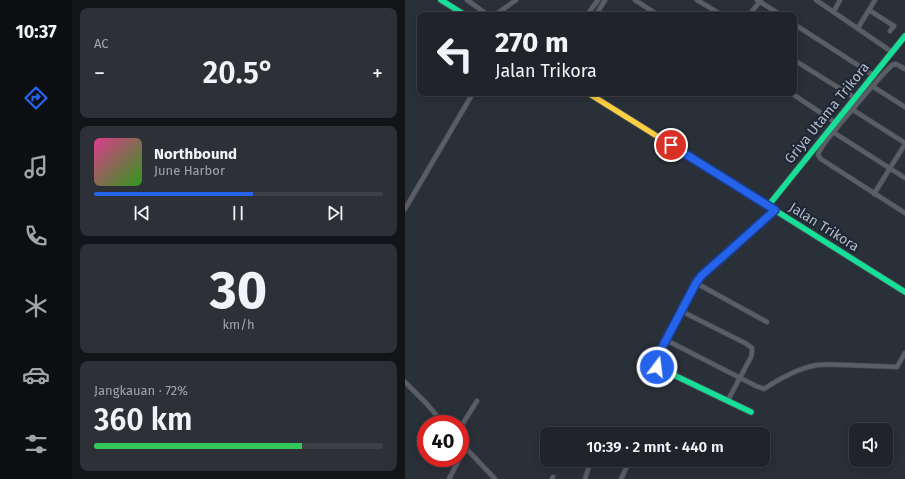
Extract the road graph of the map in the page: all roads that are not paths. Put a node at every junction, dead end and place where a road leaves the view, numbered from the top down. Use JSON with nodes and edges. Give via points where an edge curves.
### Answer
{"nodes":[{"id":1,"x":441,"y":0,"type":"edge"},
{"id":2,"x":467,"y":0,"type":"edge"},
{"id":3,"x":516,"y":0,"type":"edge"},
{"id":4,"x":598,"y":0,"type":"edge"},
{"id":5,"x":605,"y":0,"type":"edge"},
{"id":6,"x":635,"y":0,"type":"edge"},
{"id":7,"x":697,"y":0,"type":"edge"},
{"id":8,"x":759,"y":0,"type":"edge"},
{"id":9,"x":816,"y":0,"type":"edge"},
{"id":10,"x":840,"y":0,"type":"edge"},
{"id":11,"x":875,"y":0,"type":"edge"},
{"id":12,"x":869,"y":10,"type":"junction"},
{"id":13,"x":834,"y":11,"type":"junction"},
{"id":14,"x":460,"y":12,"type":"edge"},
{"id":15,"x":484,"y":12,"type":"edge"},
{"id":16,"x":499,"y":12,"type":"edge"},
{"id":17,"x":589,"y":12,"type":"edge"},
{"id":18,"x":598,"y":12,"type":"edge"},
{"id":19,"x":653,"y":12,"type":"edge"},
{"id":20,"x":717,"y":12,"type":"edge"},
{"id":21,"x":751,"y":12,"type":"edge"},
{"id":22,"x":777,"y":12,"type":"edge"},
{"id":23,"x":797,"y":26,"type":"edge"},
{"id":24,"x":858,"y":28,"type":"junction"},
{"id":25,"x":890,"y":31,"type":"dead end"},
{"id":26,"x":905,"y":36,"type":"edge"},
{"id":27,"x":892,"y":52,"type":"junction"},
{"id":28,"x":797,"y":62,"type":"edge"},
{"id":29,"x":905,"y":69,"type":"edge"},
{"id":30,"x":873,"y":75,"type":"junction"},
{"id":31,"x":872,"y":86,"type":"junction"},
{"id":32,"x":471,"y":96,"type":"edge"},
{"id":33,"x":593,"y":96,"type":"edge"},
{"id":34,"x":796,"y":96,"type":"edge"},
{"id":35,"x":855,"y":98,"type":"junction"},
{"id":36,"x":905,"y":107,"type":"edge"},
{"id":37,"x":850,"y":108,"type":"junction"},
{"id":38,"x":836,"y":122,"type":"junction"},
{"id":39,"x":833,"y":132,"type":"junction"},
{"id":40,"x":905,"y":144,"type":"edge"},
{"id":41,"x":890,"y":168,"type":"junction"},
{"id":42,"x":905,"y":178,"type":"edge"},
{"id":43,"x":874,"y":194,"type":"junction"},
{"id":44,"x":768,"y":206,"type":"junction"},
{"id":45,"x":405,"y":209,"type":"edge"},
{"id":46,"x":775,"y":210,"type":"junction"},
{"id":47,"x":905,"y":213,"type":"edge"},
{"id":48,"x":696,"y":283,"type":"junction"},
{"id":49,"x":905,"y":292,"type":"edge"},
{"id":50,"x":681,"y":311,"type":"junction"},
{"id":51,"x":767,"y":322,"type":"dead end"},
{"id":52,"x":666,"y":340,"type":"junction"},
{"id":53,"x":905,"y":353,"type":"edge"},
{"id":54,"x":739,"y":377,"type":"junction"},
{"id":55,"x":405,"y":382,"type":"edge"},
{"id":56,"x":728,"y":400,"type":"junction"},
{"id":57,"x":477,"y":401,"type":"dead end"},
{"id":58,"x":751,"y":412,"type":"dead end"},
{"id":59,"x":436,"y":415,"type":"edge"},
{"id":60,"x":468,"y":415,"type":"edge"},
{"id":61,"x":469,"y":452,"type":"edge"},
{"id":62,"x":455,"y":467,"type":"edge"},
{"id":63,"x":589,"y":467,"type":"edge"},
{"id":64,"x":627,"y":467,"type":"edge"},
{"id":65,"x":493,"y":478,"type":"edge"},
{"id":66,"x":449,"y":479,"type":"edge"},
{"id":67,"x":585,"y":479,"type":"edge"},
{"id":68,"x":621,"y":479,"type":"edge"}],
"edges":[{"from":1,"to":14,"type":"street"},
{"from":2,"to":15,"type":"street"},
{"from":3,"to":16,"type":"street"},
{"from":4,"to":17,"type":"street"},
{"from":5,"to":18,"type":"street"},
{"from":6,"to":19,"type":"street"},
{"from":7,"to":20,"type":"street"},
{"from":8,"to":21,"type":"street"},
{"from":8,"to":22,"type":"street"},
{"from":9,"to":13,"type":"street"},
{"from":10,"to":13,"type":"street"},
{"from":11,"to":12,"type":"street"},
{"from":12,"to":24,"type":"street"},
{"from":12,"to":25,"type":"street","via":[[894,26]]},
{"from":13,"to":24,"type":"street"},
{"from":23,"to":30,"type":"street"},
{"from":24,"to":27,"type":"street"},
{"from":26,"to":27,"type":"street","name":"Griya Utama Trikora"},
{"from":27,"to":30,"type":"street","name":"Griya Utama Trikora"},
{"from":28,"to":35,"type":"street"},
{"from":29,"to":31,"type":"street","via":[[896,64],[891,65]]},
{"from":30,"to":35,"type":"street","name":"Griya Utama Trikora"},
{"from":31,"to":36,"type":"street"},
{"from":31,"to":37,"type":"street"},
{"from":32,"to":45,"type":"street"},
{"from":33,"to":44,"type":"street","name":"Jalan Trikora"},
{"from":34,"to":38,"type":"street"},
{"from":35,"to":37,"type":"street","name":"Griya Utama Trikora"},
{"from":37,"to":38,"type":"street","name":"Griya Utama Trikora"},
{"from":37,"to":39,"type":"street"},
{"from":37,"to":40,"type":"street"},
{"from":38,"to":44,"type":"street","name":"Griya Utama Trikora"},
{"from":39,"to":41,"type":"street"},
{"from":39,"to":43,"type":"street","via":[[818,156]]},
{"from":40,"to":41,"type":"street"},
{"from":41,"to":42,"type":"street"},
{"from":41,"to":43,"type":"street"},
{"from":43,"to":47,"type":"street"},
{"from":44,"to":46,"type":"street","name":"Jalan Trikora"},
{"from":46,"to":48,"type":"street"},
{"from":46,"to":49,"type":"street","name":"Jalan Trikora"},
{"from":48,"to":50,"type":"street"},
{"from":48,"to":51,"type":"street"},
{"from":50,"to":52,"type":"street"},
{"from":50,"to":54,"type":"street","via":[[750,346],[753,350],[751,357]]},
{"from":52,"to":54,"type":"street"},
{"from":52,"to":56,"type":"street","via":[[655,366]]},
{"from":53,"to":54,"type":"street","via":[[897,367],[817,366],[805,368],[764,389]]},
{"from":54,"to":56,"type":"street"},
{"from":55,"to":59,"type":"street"},
{"from":56,"to":58,"type":"street"},
{"from":57,"to":60,"type":"street"},
{"from":61,"to":65,"type":"street"},
{"from":62,"to":66,"type":"street"},
{"from":63,"to":67,"type":"street"},
{"from":64,"to":68,"type":"street"}]}
